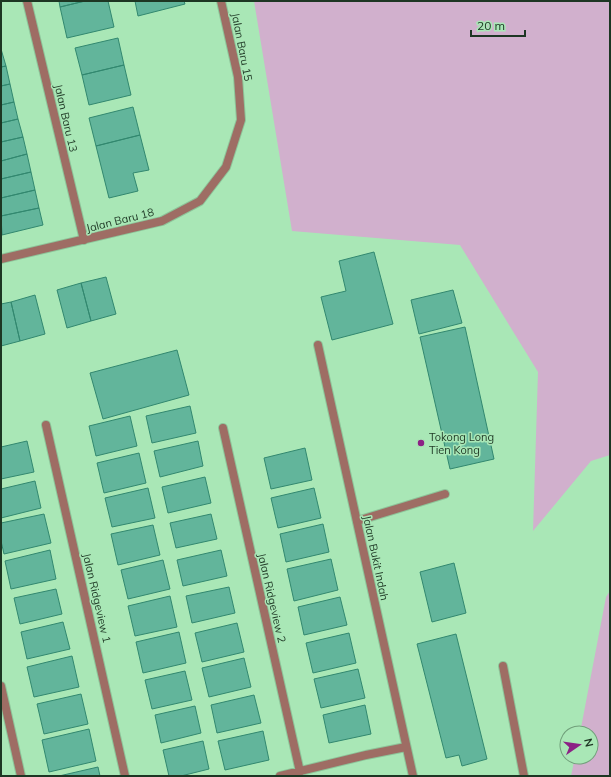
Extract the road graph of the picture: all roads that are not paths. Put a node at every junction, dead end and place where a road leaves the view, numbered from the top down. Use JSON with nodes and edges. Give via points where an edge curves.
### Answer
{"nodes":[{"id":1,"x":27,"y":1,"type":"edge"},
{"id":2,"x":221,"y":1,"type":"edge"},
{"id":3,"x":226,"y":167,"type":"joint"},
{"id":4,"x":84,"y":240,"type":"junction"},
{"id":5,"x":1,"y":259,"type":"edge"},
{"id":6,"x":318,"y":345,"type":"dead end"},
{"id":7,"x":46,"y":425,"type":"dead end"},
{"id":8,"x":223,"y":428,"type":"dead end"},
{"id":9,"x":445,"y":494,"type":"dead end"},
{"id":10,"x":357,"y":521,"type":"junction"},
{"id":11,"x":503,"y":666,"type":"dead end"},
{"id":12,"x":1,"y":686,"type":"edge"},
{"id":13,"x":406,"y":747,"type":"junction"},
{"id":14,"x":300,"y":772,"type":"junction"},
{"id":15,"x":21,"y":776,"type":"edge"},
{"id":16,"x":125,"y":776,"type":"edge"},
{"id":17,"x":283,"y":776,"type":"edge"},
{"id":18,"x":413,"y":776,"type":"edge"},
{"id":19,"x":524,"y":776,"type":"edge"}],
"edges":[{"from":1,"to":4,"type":"street","name":"Jalan Baru 13"},
{"from":2,"to":3,"type":"street","name":"Jalan Baru 15","via":[[238,77],[241,120]]},
{"from":3,"to":4,"type":"street","name":"Jalan Baru 18","via":[[200,201],[162,221]]},
{"from":4,"to":5,"type":"street","name":"Jalan Baru 18"},
{"from":6,"to":10,"type":"street","name":"Jalan Bukit Indah"},
{"from":7,"to":16,"type":"street","name":"Jalan Ridgeview 1"},
{"from":8,"to":14,"type":"street","name":"Jalan Ridgeview 2"},
{"from":9,"to":10,"type":"street"},
{"from":10,"to":13,"type":"street","name":"Jalan Bukit Indah"},
{"from":11,"to":19,"type":"street"},
{"from":12,"to":15,"type":"street"},
{"from":13,"to":14,"type":"street"},
{"from":13,"to":18,"type":"street","name":"Jalan Bukit Indah"},
{"from":14,"to":17,"type":"street"}]}
